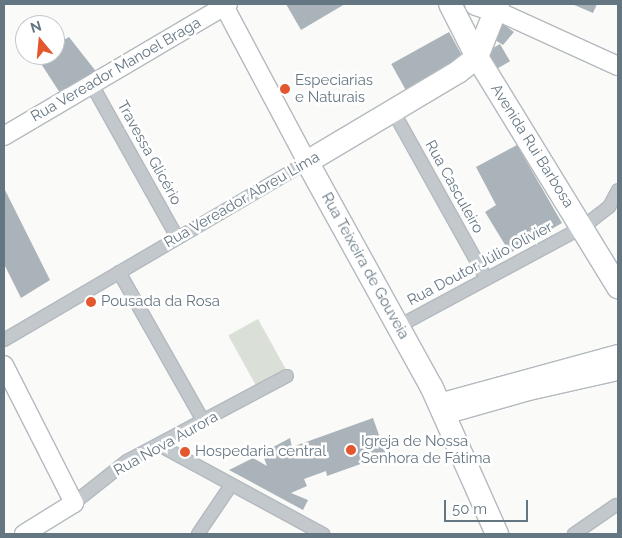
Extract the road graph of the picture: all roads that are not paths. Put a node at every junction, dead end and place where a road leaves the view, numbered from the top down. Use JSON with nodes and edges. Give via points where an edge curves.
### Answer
{"nodes":[{"id":1,"x":450,"y":4,"type":"edge"},
{"id":2,"x":225,"y":5,"type":"edge"},
{"id":3,"x":489,"y":6,"type":"edge"},
{"id":4,"x":477,"y":57,"type":"junction"},
{"id":5,"x":618,"y":66,"type":"edge"},
{"id":6,"x":92,"y":85,"type":"junction"},
{"id":7,"x":393,"y":111,"type":"junction"},
{"id":8,"x":4,"y":136,"type":"edge"},
{"id":9,"x":307,"y":162,"type":"junction"},
{"id":10,"x":618,"y":190,"type":"edge"},
{"id":11,"x":582,"y":227,"type":"junction"},
{"id":12,"x":177,"y":237,"type":"junction"},
{"id":13,"x":119,"y":272,"type":"junction"},
{"id":14,"x":486,"y":278,"type":"junction"},
{"id":15,"x":618,"y":287,"type":"edge"},
{"id":16,"x":399,"y":326,"type":"junction"},
{"id":17,"x":4,"y":340,"type":"edge"},
{"id":18,"x":618,"y":354,"type":"edge"},
{"id":19,"x":4,"y":365,"type":"edge"},
{"id":20,"x":590,"y":369,"type":"junction"},
{"id":21,"x":618,"y":371,"type":"edge"},
{"id":22,"x":287,"y":376,"type":"dead end"},
{"id":23,"x":442,"y":409,"type":"junction"},
{"id":24,"x":204,"y":422,"type":"junction"},
{"id":25,"x":159,"y":445,"type":"junction"},
{"id":26,"x":231,"y":484,"type":"junction"},
{"id":27,"x":74,"y":503,"type":"junction"},
{"id":28,"x":616,"y":505,"type":"dead end"},
{"id":29,"x":24,"y":534,"type":"edge"},
{"id":30,"x":198,"y":534,"type":"edge"},
{"id":31,"x":323,"y":534,"type":"edge"},
{"id":32,"x":497,"y":534,"type":"edge"},
{"id":33,"x":574,"y":534,"type":"edge"}],
"edges":[{"from":1,"to":4,"type":"highway","name":"Avenida Rui Barbosa"},
{"from":2,"to":6,"type":"street","name":"Rua Vereador Manoel Braga"},
{"from":2,"to":9,"type":"street","name":"Rua Teixeira de Gouveia"},
{"from":3,"to":4,"type":"highway"},
{"from":3,"to":5,"type":"street"},
{"from":4,"to":7,"type":"highway","name":"Rua Vereador Abreu Lima"},
{"from":4,"to":11,"type":"highway","name":"Avenida Rui Barbosa"},
{"from":6,"to":8,"type":"street","name":"Rua Vereador Manoel Braga"},
{"from":6,"to":12,"type":"street","name":"Travessa Glicério"},
{"from":7,"to":9,"type":"highway","name":"Rua Vereador Abreu Lima"},
{"from":7,"to":14,"type":"street","name":"Rua Casculeiro"},
{"from":9,"to":12,"type":"street","name":"Rua Vereador Abreu Lima"},
{"from":9,"to":16,"type":"highway","name":"Rua Teixeira de Gouveia"},
{"from":10,"to":11,"type":"street","name":"Rua Doutor Júlio Olivier","via":[[609,207]]},
{"from":11,"to":14,"type":"street","name":"Rua Doutor Júlio Olivier"},
{"from":11,"to":15,"type":"highway","name":"Avenida Rui Barbosa"},
{"from":12,"to":13,"type":"street","name":"Rua Vereador Abreu Lima"},
{"from":13,"to":17,"type":"street","name":"Rua Vereador Abreu Lima"},
{"from":13,"to":24,"type":"street"},
{"from":14,"to":16,"type":"street","name":"Rua Doutor Júlio Olivier"},
{"from":16,"to":23,"type":"highway","name":"Rua Teixeira de Gouveia"},
{"from":18,"to":20,"type":"street"},
{"from":19,"to":27,"type":"street"},
{"from":20,"to":21,"type":"street"},
{"from":20,"to":23,"type":"street"},
{"from":22,"to":24,"type":"street","name":"Rua Nova Aurora"},
{"from":23,"to":32,"type":"highway","name":"Rua Teixeira de Gouveia"},
{"from":24,"to":25,"type":"street","name":"Rua Nova Aurora"},
{"from":25,"to":26,"type":"street"},
{"from":25,"to":27,"type":"street","name":"Rua Nova Aurora","via":[[115,469]]},
{"from":26,"to":30,"type":"street"},
{"from":26,"to":31,"type":"street"},
{"from":27,"to":29,"type":"street","name":"Rua Nova Aurora"},
{"from":28,"to":33,"type":"street"}]}
